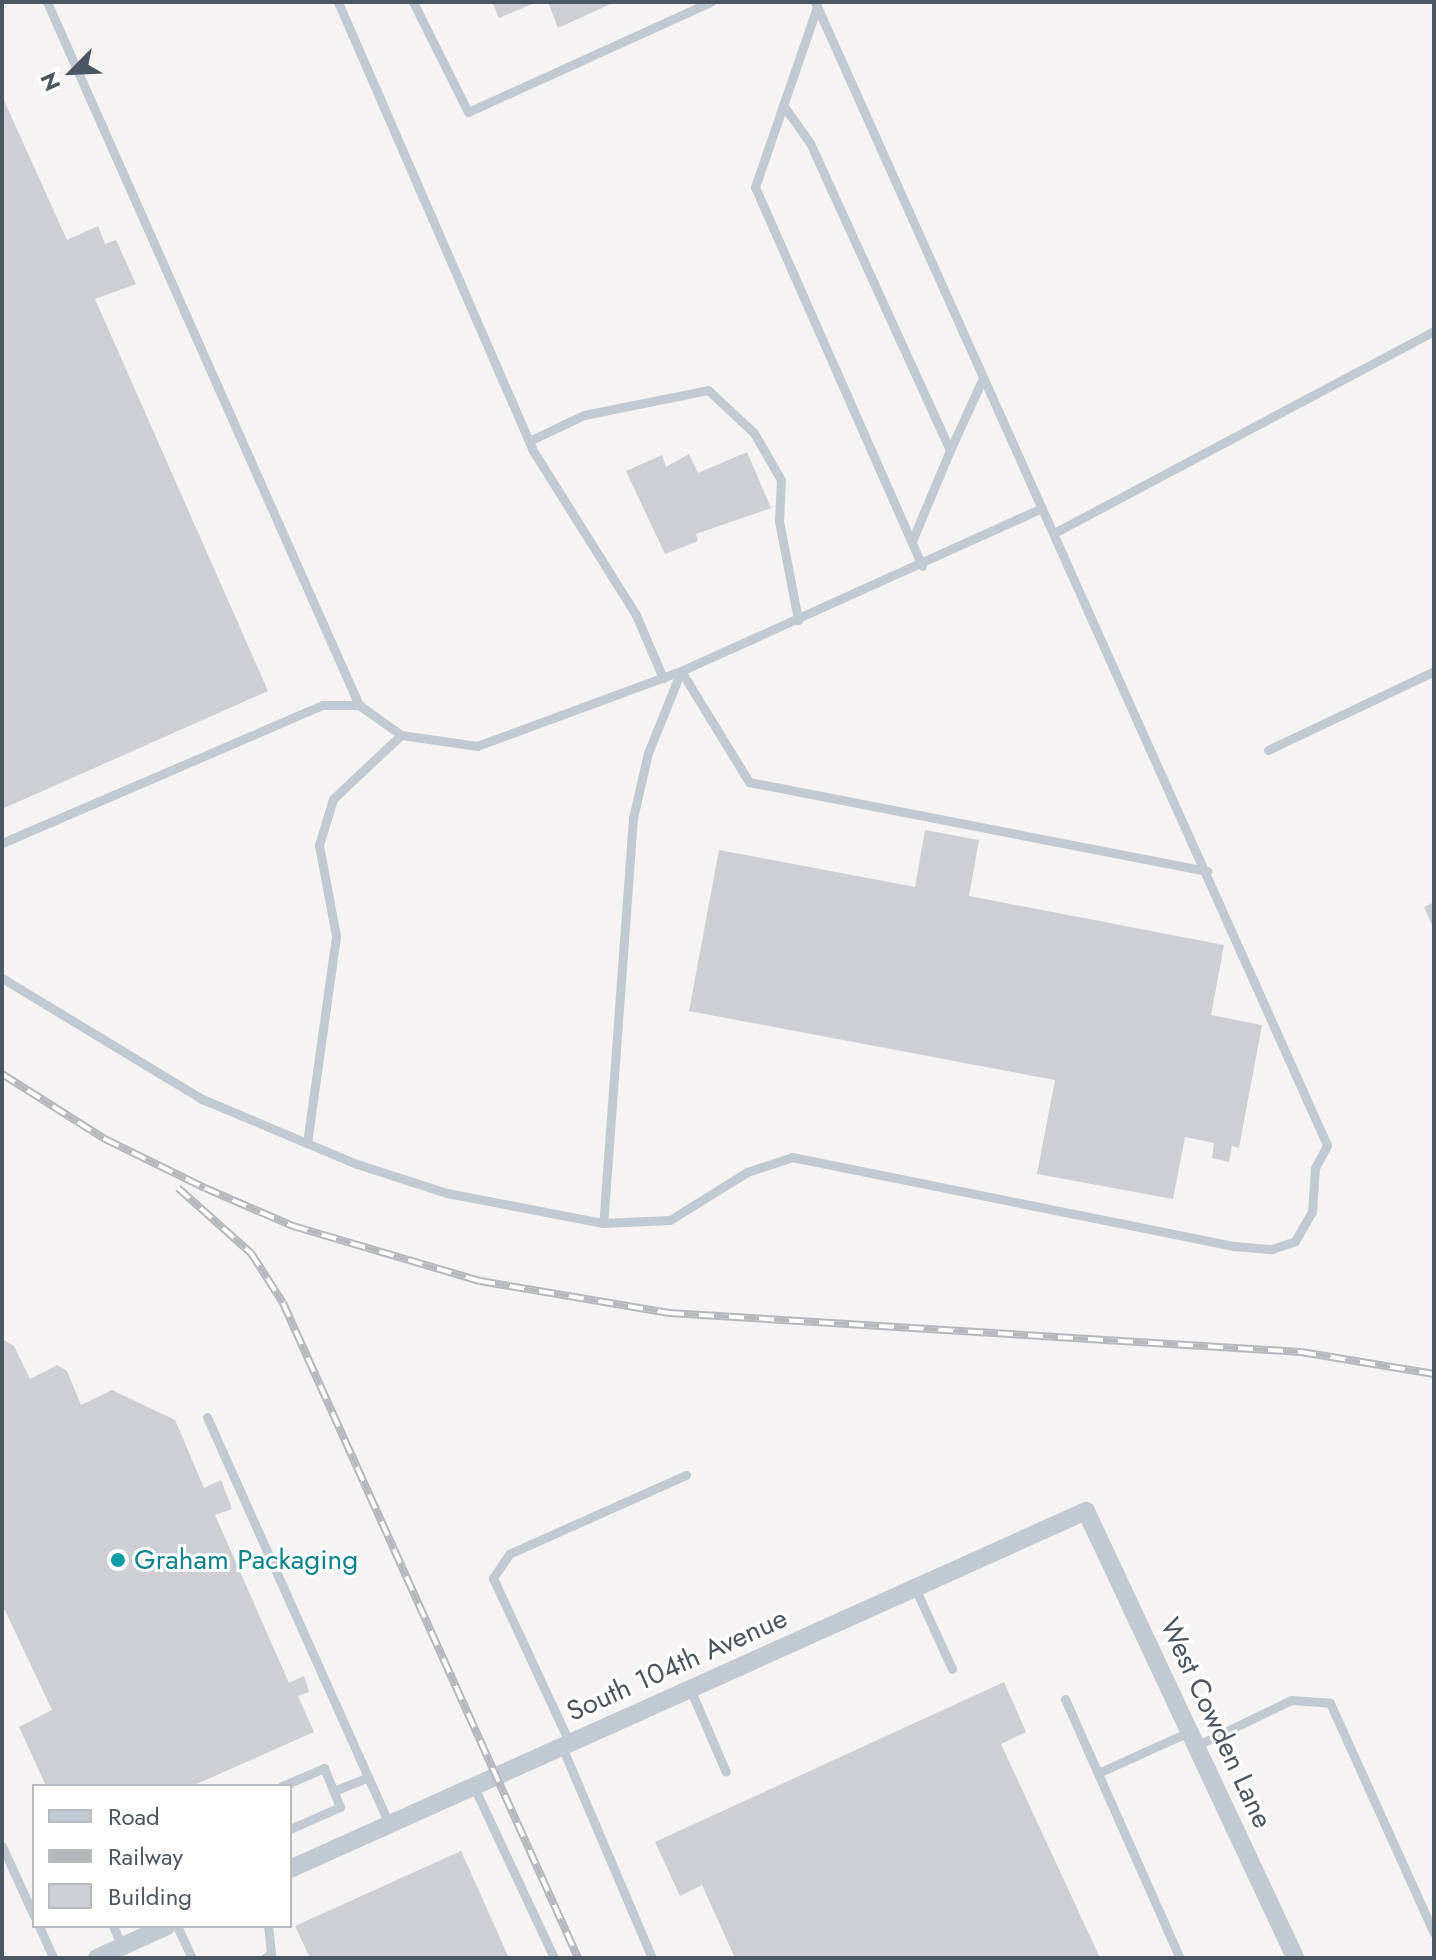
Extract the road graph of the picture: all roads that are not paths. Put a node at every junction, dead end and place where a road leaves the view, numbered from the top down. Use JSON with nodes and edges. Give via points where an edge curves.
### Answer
{"nodes":[{"id":1,"x":47,"y":2,"type":"edge"},
{"id":2,"x":338,"y":2,"type":"edge"},
{"id":3,"x":413,"y":2,"type":"edge"},
{"id":4,"x":711,"y":2,"type":"edge"},
{"id":5,"x":816,"y":4,"type":"edge"},
{"id":6,"x":783,"y":105,"type":"junction"},
{"id":7,"x":1434,"y":331,"type":"edge"},
{"id":8,"x":983,"y":378,"type":"junction"},
{"id":9,"x":529,"y":441,"type":"junction"},
{"id":10,"x":950,"y":450,"type":"junction"},
{"id":11,"x":1042,"y":508,"type":"junction"},
{"id":12,"x":1054,"y":533,"type":"junction"},
{"id":13,"x":912,"y":541,"type":"junction"},
{"id":14,"x":922,"y":566,"type":"junction"},
{"id":15,"x":798,"y":620,"type":"junction"},
{"id":16,"x":681,"y":671,"type":"junction"},
{"id":17,"x":1434,"y":671,"type":"edge"},
{"id":18,"x":663,"y":678,"type":"junction"},
{"id":19,"x":359,"y":705,"type":"junction"},
{"id":20,"x":401,"y":735,"type":"junction"},
{"id":21,"x":1268,"y":750,"type":"dead end"},
{"id":22,"x":2,"y":843,"type":"edge"},
{"id":23,"x":1207,"y":871,"type":"junction"},
{"id":24,"x":2,"y":978,"type":"edge"},
{"id":25,"x":307,"y":1143,"type":"junction"},
{"id":26,"x":603,"y":1223,"type":"junction"},
{"id":27,"x":207,"y":1417,"type":"dead end"},
{"id":28,"x":686,"y":1475,"type":"dead end"},
{"id":29,"x":1086,"y":1511,"type":"joint"},
{"id":30,"x":915,"y":1588,"type":"junction"},
{"id":31,"x":952,"y":1669,"type":"dead end"},
{"id":32,"x":690,"y":1689,"type":"junction"},
{"id":33,"x":1065,"y":1699,"type":"dead end"},
{"id":34,"x":1192,"y":1739,"type":"junction"},
{"id":35,"x":566,"y":1746,"type":"junction"},
{"id":36,"x":726,"y":1772,"type":"dead end"},
{"id":37,"x":1098,"y":1773,"type":"junction"},
{"id":38,"x":368,"y":1777,"type":"junction"},
{"id":39,"x":287,"y":1784,"type":"edge"},
{"id":40,"x":474,"y":1787,"type":"junction"},
{"id":41,"x":334,"y":1791,"type":"junction"},
{"id":42,"x":389,"y":1823,"type":"junction"},
{"id":43,"x":292,"y":1828,"type":"edge"},
{"id":44,"x":2,"y":1846,"type":"edge"},
{"id":45,"x":292,"y":1868,"type":"edge"},
{"id":46,"x":32,"y":1912,"type":"edge"},
{"id":47,"x":40,"y":1928,"type":"edge"},
{"id":48,"x":114,"y":1928,"type":"edge"},
{"id":49,"x":162,"y":1928,"type":"edge"},
{"id":50,"x":178,"y":1928,"type":"edge"},
{"id":51,"x":268,"y":1928,"type":"edge"},
{"id":52,"x":1434,"y":1933,"type":"edge"},
{"id":53,"x":122,"y":1946,"type":"junction"},
{"id":54,"x":53,"y":1958,"type":"edge"},
{"id":55,"x":97,"y":1958,"type":"edge"},
{"id":56,"x":192,"y":1958,"type":"edge"},
{"id":57,"x":265,"y":1958,"type":"edge"},
{"id":58,"x":554,"y":1958,"type":"edge"},
{"id":59,"x":652,"y":1958,"type":"edge"},
{"id":60,"x":1180,"y":1958,"type":"edge"},
{"id":61,"x":1295,"y":1958,"type":"edge"}],
"edges":[{"from":1,"to":19,"type":"lane"},
{"from":2,"to":9,"type":"lane"},
{"from":3,"to":4,"type":"lane","via":[[468,112]]},
{"from":5,"to":6,"type":"lane"},
{"from":5,"to":8,"type":"lane"},
{"from":6,"to":10,"type":"lane","via":[[810,143]]},
{"from":6,"to":13,"type":"lane","via":[[755,187]]},
{"from":7,"to":12,"type":"lane"},
{"from":8,"to":10,"type":"lane"},
{"from":8,"to":11,"type":"lane"},
{"from":9,"to":15,"type":"lane","via":[[584,415],[708,390],[754,433],[781,480],[779,521]]},
{"from":9,"to":18,"type":"lane","via":[[636,615]]},
{"from":10,"to":13,"type":"lane"},
{"from":11,"to":12,"type":"lane"},
{"from":11,"to":14,"type":"lane"},
{"from":12,"to":23,"type":"lane"},
{"from":13,"to":14,"type":"lane"},
{"from":14,"to":15,"type":"lane"},
{"from":15,"to":16,"type":"lane"},
{"from":16,"to":18,"type":"lane"},
{"from":16,"to":23,"type":"lane","via":[[749,782]]},
{"from":16,"to":26,"type":"lane","via":[[648,753],[633,818]]},
{"from":17,"to":21,"type":"lane"},
{"from":18,"to":20,"type":"lane","via":[[477,746]]},
{"from":19,"to":20,"type":"lane"},
{"from":19,"to":22,"type":"lane","via":[[323,705],[248,733]]},
{"from":20,"to":25,"type":"lane","via":[[333,799],[319,845],[336,936]]},
{"from":23,"to":26,"type":"lane","via":[[1327,1145],[1315,1168],[1312,1212],[1295,1241],[1272,1249],[1234,1246],[792,1157],[747,1172],[670,1220]]},
{"from":24,"to":25,"type":"lane","via":[[119,1055]]},
{"from":25,"to":26,"type":"lane","via":[[447,1193]]},
{"from":27,"to":38,"type":"lane"},
{"from":28,"to":35,"type":"lane","via":[[509,1554],[493,1578]]},
{"from":29,"to":30,"type":"street","name":"South 104th Avenue"},
{"from":29,"to":34,"type":"street","name":"West Cowden Lane"},
{"from":30,"to":31,"type":"lane"},
{"from":30,"to":32,"type":"street","name":"South 104th Avenue"},
{"from":32,"to":35,"type":"street","name":"South 104th Avenue"},
{"from":32,"to":36,"type":"lane"},
{"from":33,"to":37,"type":"lane"},
{"from":34,"to":37,"type":"lane"},
{"from":34,"to":52,"type":"lane","via":[[1291,1700],[1330,1703]]},
{"from":34,"to":61,"type":"street","name":"West Cowden Lane"},
{"from":35,"to":40,"type":"street","name":"South 104th Avenue"},
{"from":35,"to":59,"type":"lane"},
{"from":37,"to":60,"type":"lane"},
{"from":38,"to":41,"type":"lane"},
{"from":38,"to":42,"type":"lane"},
{"from":39,"to":41,"type":"lane","via":[[324,1768]]},
{"from":40,"to":42,"type":"street","name":"South 104th Avenue"},
{"from":40,"to":58,"type":"lane"},
{"from":41,"to":43,"type":"lane","via":[[340,1807]]},
{"from":42,"to":45,"type":"street","name":"South 104th Avenue"},
{"from":44,"to":46,"type":"lane"},
{"from":47,"to":54,"type":"lane"},
{"from":48,"to":53,"type":"lane"},
{"from":49,"to":53,"type":"street"},
{"from":50,"to":56,"type":"lane"},
{"from":51,"to":57,"type":"lane","via":[[271,1953]]},
{"from":53,"to":55,"type":"street"}]}
